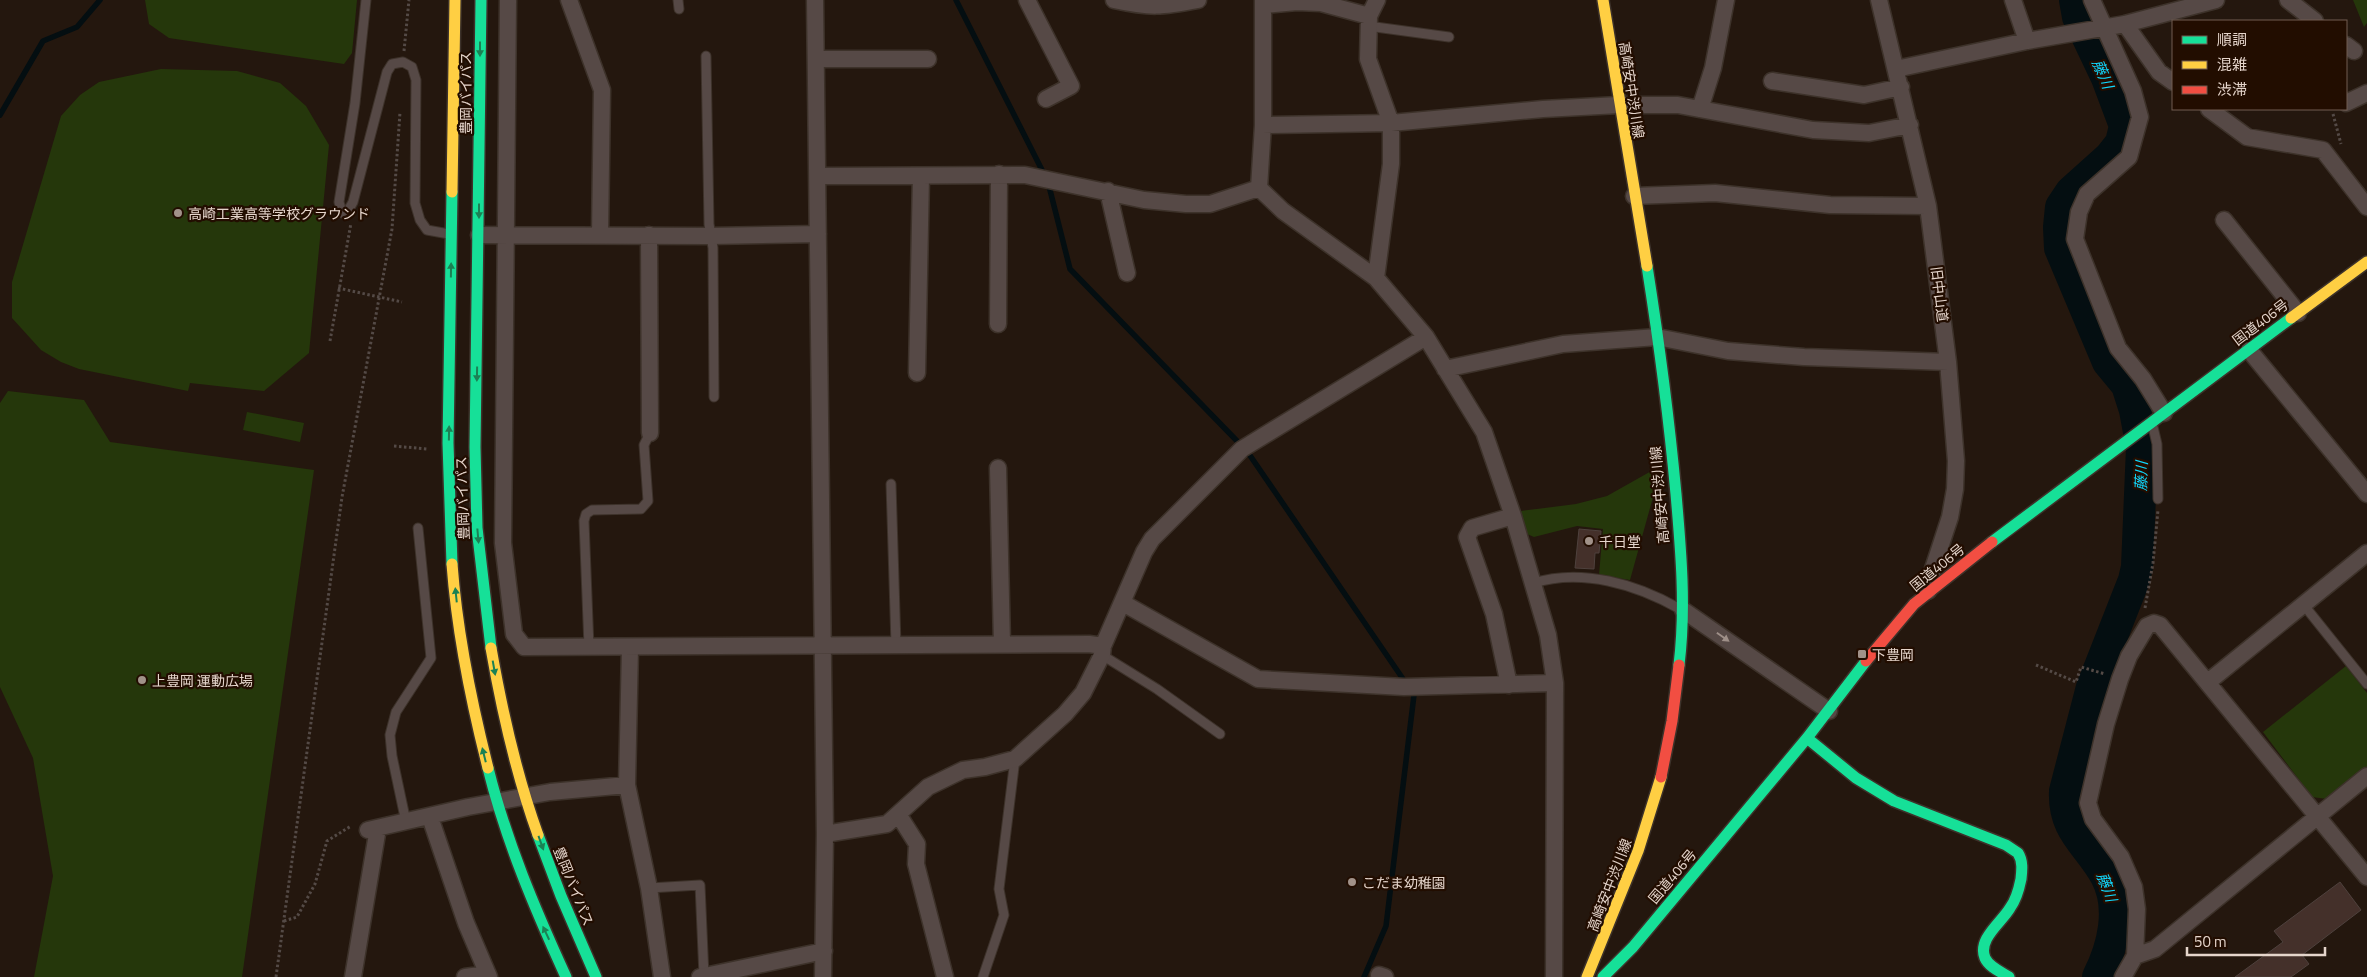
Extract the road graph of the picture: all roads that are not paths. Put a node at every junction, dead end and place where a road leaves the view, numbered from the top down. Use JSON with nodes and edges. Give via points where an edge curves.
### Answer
{"nodes":[{"id":1,"x":366,"y":0,"type":"edge"},
{"id":2,"x":455,"y":0,"type":"edge"},
{"id":3,"x":481,"y":0,"type":"edge"},
{"id":4,"x":508,"y":0,"type":"edge"},
{"id":5,"x":569,"y":0,"type":"edge"},
{"id":6,"x":815,"y":0,"type":"edge"},
{"id":7,"x":1027,"y":0,"type":"edge"},
{"id":8,"x":1114,"y":0,"type":"edge"},
{"id":9,"x":1198,"y":0,"type":"edge"},
{"id":10,"x":1377,"y":0,"type":"edge"},
{"id":11,"x":1603,"y":0,"type":"edge"},
{"id":12,"x":1726,"y":0,"type":"edge"},
{"id":13,"x":1879,"y":0,"type":"edge"},
{"id":14,"x":2013,"y":0,"type":"edge"},
{"id":15,"x":2092,"y":0,"type":"edge"},
{"id":16,"x":2216,"y":0,"type":"edge"},
{"id":17,"x":2288,"y":0,"type":"edge"},
{"id":18,"x":1263,"y":2,"type":"edge"},
{"id":19,"x":2314,"y":20,"type":"edge"},
{"id":20,"x":1369,"y":21,"type":"junction"},
{"id":21,"x":2124,"y":24,"type":"junction"},
{"id":22,"x":2099,"y":29,"type":"junction"},
{"id":23,"x":1450,"y":38,"type":"dead end"},
{"id":24,"x":2027,"y":41,"type":"junction"},
{"id":25,"x":706,"y":56,"type":"dead end"},
{"id":26,"x":816,"y":59,"type":"junction"},
{"id":27,"x":928,"y":59,"type":"dead end"},
{"id":28,"x":1896,"y":69,"type":"junction"},
{"id":29,"x":1772,"y":81,"type":"dead end"},
{"id":30,"x":2172,"y":81,"type":"edge"},
{"id":31,"x":1901,"y":87,"type":"junction"},
{"id":32,"x":2367,"y":94,"type":"edge"},
{"id":33,"x":1046,"y":99,"type":"dead end"},
{"id":34,"x":2347,"y":102,"type":"edge"},
{"id":35,"x":1619,"y":105,"type":"junction"},
{"id":36,"x":1700,"y":109,"type":"junction"},
{"id":37,"x":2210,"y":110,"type":"edge"},
{"id":38,"x":1391,"y":123,"type":"junction"},
{"id":39,"x":1263,"y":125,"type":"junction"},
{"id":40,"x":1910,"y":125,"type":"junction"},
{"id":41,"x":999,"y":174,"type":"junction"},
{"id":42,"x":818,"y":176,"type":"junction"},
{"id":43,"x":921,"y":176,"type":"junction"},
{"id":44,"x":1259,"y":188,"type":"junction"},
{"id":45,"x":1108,"y":190,"type":"junction"},
{"id":46,"x":1634,"y":196,"type":"junction"},
{"id":47,"x":1928,"y":206,"type":"junction"},
{"id":48,"x":2367,"y":208,"type":"edge"},
{"id":49,"x":2224,"y":220,"type":"dead end"},
{"id":50,"x":452,"y":234,"type":"junction"},
{"id":51,"x":479,"y":234,"type":"junction"},
{"id":52,"x":818,"y":234,"type":"junction"},
{"id":53,"x":600,"y":235,"type":"junction"},
{"id":54,"x":649,"y":235,"type":"junction"},
{"id":55,"x":504,"y":236,"type":"junction"},
{"id":56,"x":710,"y":236,"type":"junction"},
{"id":57,"x":2367,"y":262,"type":"edge"},
{"id":58,"x":1127,"y":272,"type":"dead end"},
{"id":59,"x":1376,"y":278,"type":"junction"},
{"id":60,"x":2298,"y":313,"type":"junction"},
{"id":61,"x":998,"y":324,"type":"dead end"},
{"id":62,"x":1426,"y":337,"type":"junction"},
{"id":63,"x":1657,"y":337,"type":"junction"},
{"id":64,"x":2248,"y":350,"type":"junction"},
{"id":65,"x":1948,"y":362,"type":"junction"},
{"id":66,"x":1445,"y":369,"type":"junction"},
{"id":67,"x":917,"y":373,"type":"dead end"},
{"id":68,"x":714,"y":397,"type":"dead end"},
{"id":69,"x":2164,"y":413,"type":"junction"},
{"id":70,"x":2150,"y":425,"type":"junction"},
{"id":71,"x":650,"y":433,"type":"joint"},
{"id":72,"x":998,"y":468,"type":"dead end"},
{"id":73,"x":891,"y":484,"type":"dead end"},
{"id":74,"x":2367,"y":494,"type":"edge"},
{"id":75,"x":2158,"y":499,"type":"road end"},
{"id":76,"x":1513,"y":516,"type":"junction"},
{"id":77,"x":418,"y":528,"type":"dead end"},
{"id":78,"x":2367,"y":553,"type":"edge"},
{"id":79,"x":1533,"y":583,"type":"junction"},
{"id":80,"x":1928,"y":591,"type":"junction"},
{"id":81,"x":1123,"y":603,"type":"junction"},
{"id":82,"x":2303,"y":604,"type":"junction"},
{"id":83,"x":1683,"y":610,"type":"junction"},
{"id":84,"x":1002,"y":644,"type":"junction"},
{"id":85,"x":896,"y":645,"type":"junction"},
{"id":86,"x":823,"y":646,"type":"junction"},
{"id":87,"x":590,"y":647,"type":"junction"},
{"id":88,"x":630,"y":648,"type":"junction"},
{"id":89,"x":1102,"y":651,"type":"junction"},
{"id":90,"x":2208,"y":682,"type":"junction"},
{"id":91,"x":1555,"y":683,"type":"junction"},
{"id":92,"x":2367,"y":684,"type":"edge"},
{"id":93,"x":1509,"y":685,"type":"junction"},
{"id":94,"x":1829,"y":711,"type":"junction"},
{"id":95,"x":1220,"y":734,"type":"dead end"},
{"id":96,"x":1807,"y":738,"type":"junction"},
{"id":97,"x":1015,"y":759,"type":"junction"},
{"id":98,"x":2367,"y":776,"type":"edge"},
{"id":99,"x":626,"y":785,"type":"junction"},
{"id":100,"x":524,"y":797,"type":"junction"},
{"id":101,"x":496,"y":802,"type":"junction"},
{"id":102,"x":898,"y":814,"type":"junction"},
{"id":103,"x":430,"y":816,"type":"junction"},
{"id":104,"x":2317,"y":817,"type":"junction"},
{"id":105,"x":406,"y":822,"type":"junction"},
{"id":106,"x":825,"y":834,"type":"junction"},
{"id":107,"x":2367,"y":877,"type":"edge"},
{"id":108,"x":648,"y":888,"type":"junction"},
{"id":109,"x":824,"y":952,"type":"junction"},
{"id":110,"x":2135,"y":956,"type":"junction"},
{"id":111,"x":488,"y":976,"type":"edge"},
{"id":112,"x":702,"y":976,"type":"edge"},
{"id":113,"x":352,"y":977,"type":"edge"},
{"id":114,"x":465,"y":977,"type":"edge"},
{"id":115,"x":566,"y":977,"type":"edge"},
{"id":116,"x":596,"y":977,"type":"edge"},
{"id":117,"x":662,"y":977,"type":"edge"},
{"id":118,"x":823,"y":977,"type":"edge"},
{"id":119,"x":945,"y":977,"type":"edge"},
{"id":120,"x":984,"y":977,"type":"edge"},
{"id":121,"x":1554,"y":977,"type":"edge"},
{"id":122,"x":1587,"y":977,"type":"edge"},
{"id":123,"x":1603,"y":977,"type":"edge"},
{"id":124,"x":2009,"y":977,"type":"edge"},
{"id":125,"x":2123,"y":977,"type":"edge"}],
"edges":[{"from":1,"to":50,"type":"lane","via":[[355,103],[339,202],[342,213],[348,211],[353,202],[386,72],[392,64],[403,62],[412,67],[416,80],[415,203],[426,230]]},
{"from":2,"to":50,"type":"main road","name":"豊岡バイパス"},
{"from":3,"to":51,"type":"main road","name":"豊岡バイパス","one_way":true},
{"from":4,"to":55,"type":"street"},
{"from":5,"to":53,"type":"street","via":[[602,90]]},
{"from":6,"to":26,"type":"street"},
{"from":7,"to":33,"type":"street","via":[[1071,86]]},
{"from":8,"to":9,"type":"street","via":[[1160,7]]},
{"from":10,"to":20,"type":"street"},
{"from":11,"to":35,"type":"main road","name":"高崎安中渋川線"},
{"from":12,"to":36,"type":"street","via":[[1713,68]]},
{"from":13,"to":28,"type":"street","name":"旧中山道"},
{"from":14,"to":24,"type":"street"},
{"from":15,"to":22,"type":"street"},
{"from":16,"to":21,"type":"street"},
{"from":17,"to":19,"type":"street"},
{"from":18,"to":20,"type":"street","via":[[1321,3]]},
{"from":18,"to":39,"type":"street"},
{"from":20,"to":23,"type":"lane"},
{"from":20,"to":38,"type":"street","via":[[1368,59]]},
{"from":21,"to":22,"type":"street"},
{"from":21,"to":30,"type":"street","via":[[2159,72]]},
{"from":22,"to":24,"type":"street"},
{"from":22,"to":69,"type":"street","via":[[2133,90],[2140,117],[2129,157],[2087,194],[2079,212],[2075,239],[2118,348]]},
{"from":24,"to":28,"type":"street"},
{"from":25,"to":56,"type":"lane"},
{"from":26,"to":27,"type":"street"},
{"from":26,"to":42,"type":"street"},
{"from":28,"to":31,"type":"street","name":"旧中山道"},
{"from":29,"to":31,"type":"street","via":[[1864,95]]},
{"from":31,"to":40,"type":"street","name":"旧中山道"},
{"from":32,"to":34,"type":"street"},
{"from":35,"to":36,"type":"street","via":[[1678,105]]},
{"from":35,"to":38,"type":"street"},
{"from":35,"to":46,"type":"main road","name":"高崎安中渋川線"},
{"from":36,"to":40,"type":"street","via":[[1813,130],[1870,133]]},
{"from":37,"to":48,"type":"street","via":[[2247,137],[2324,150]]},
{"from":38,"to":39,"type":"street"},
{"from":38,"to":59,"type":"street","via":[[1391,164]]},
{"from":39,"to":44,"type":"street"},
{"from":40,"to":47,"type":"street","name":"旧中山道"},
{"from":41,"to":43,"type":"street"},
{"from":41,"to":45,"type":"street","via":[[1038,176]]},
{"from":41,"to":61,"type":"street"},
{"from":42,"to":43,"type":"street"},
{"from":42,"to":52,"type":"street"},
{"from":43,"to":67,"type":"street"},
{"from":44,"to":45,"type":"street","via":[[1210,204],[1144,200]]},
{"from":44,"to":59,"type":"street","via":[[1283,211]]},
{"from":45,"to":58,"type":"street"},
{"from":46,"to":47,"type":"street","via":[[1715,194],[1830,205]]},
{"from":46,"to":63,"type":"main road","name":"高崎安中渋川線"},
{"from":47,"to":65,"type":"street","name":"旧中山道"},
{"from":49,"to":60,"type":"street"},
{"from":101,"to":50,"type":"main road","name":"豊岡バイパス","one_way":true,"via":[[470,691],[452,566],[448,443]]},
{"from":51,"to":55,"type":"street"},
{"from":51,"to":100,"type":"main road","name":"豊岡バイパス","one_way":true,"via":[[475,447],[477,528],[487,628],[499,695]]},
{"from":52,"to":56,"type":"street"},
{"from":52,"to":86,"type":"street"},
{"from":53,"to":54,"type":"street"},
{"from":53,"to":55,"type":"street"},
{"from":54,"to":56,"type":"street"},
{"from":54,"to":71,"type":"street"},
{"from":55,"to":87,"type":"street","via":[[503,543],[514,634],[524,647]]},
{"from":56,"to":68,"type":"lane","via":[[713,248]]},
{"from":57,"to":60,"type":"main road","name":"国道406号"},
{"from":59,"to":62,"type":"street"},
{"from":60,"to":64,"type":"main road","name":"国道406号"},
{"from":62,"to":66,"type":"street"},
{"from":62,"to":81,"type":"street","via":[[1242,448],[1152,539]]},
{"from":63,"to":65,"type":"street","via":[[1728,351]]},
{"from":63,"to":66,"type":"street","via":[[1563,344]]},
{"from":63,"to":83,"type":"main road","name":"高崎安中渋川線","via":[[1674,475]]},
{"from":64,"to":69,"type":"main road","name":"国道406号"},
{"from":64,"to":74,"type":"street"},
{"from":65,"to":80,"type":"street","name":"旧中山道","via":[[1956,489]]},
{"from":66,"to":76,"type":"street","via":[[1484,432]]},
{"from":69,"to":70,"type":"main road","name":"国道406号"},
{"from":70,"to":75,"type":"lane","via":[[2157,444]]},
{"from":70,"to":80,"type":"main road","name":"国道406号"},
{"from":71,"to":87,"type":"lane","via":[[644,445],[648,502],[640,509],[592,510],[584,521]]},
{"from":72,"to":84,"type":"street"},
{"from":73,"to":85,"type":"lane"},
{"from":76,"to":79,"type":"street"},
{"from":76,"to":93,"type":"street","via":[[1472,528],[1467,537],[1494,614]]},
{"from":77,"to":105,"type":"lane","via":[[431,658],[396,712],[390,735]]},
{"from":78,"to":82,"type":"street"},
{"from":79,"to":83,"type":"lane","via":[[1570,577],[1615,582]]},
{"from":79,"to":91,"type":"street","via":[[1548,635]]},
{"from":80,"to":94,"type":"main road","name":"国道406号","via":[[1868,658]]},
{"from":81,"to":89,"type":"street"},
{"from":81,"to":93,"type":"street","via":[[1258,679],[1404,687]]},
{"from":82,"to":90,"type":"street"},
{"from":82,"to":92,"type":"lane"},
{"from":83,"to":94,"type":"street","one_way":true},
{"from":83,"to":122,"type":"main road","name":"高崎安中渋川線","via":[[1671,723],[1660,777],[1643,838]]},
{"from":84,"to":85,"type":"street"},
{"from":84,"to":89,"type":"street","via":[[1089,644]]},
{"from":85,"to":86,"type":"street"},
{"from":86,"to":88,"type":"street"},
{"from":86,"to":106,"type":"street"},
{"from":87,"to":88,"type":"street"},
{"from":88,"to":99,"type":"street"},
{"from":89,"to":95,"type":"lane"},
{"from":89,"to":97,"type":"street","via":[[1083,693],[1071,708]]},
{"from":90,"to":104,"type":"street"},
{"from":90,"to":110,"type":"street","via":[[2160,625],[2146,626],[2129,656],[2093,773],[2088,803],[2093,819],[2121,857],[2134,886],[2137,909]]},
{"from":91,"to":93,"type":"street"},
{"from":91,"to":121,"type":"street"},
{"from":94,"to":96,"type":"main road","name":"国道406号"},
{"from":96,"to":123,"type":"main road","name":"国道406号","via":[[1633,947]]},
{"from":96,"to":124,"type":"main road","via":[[1856,778],[1894,801],[2006,846],[2020,856],[2022,866],[2014,904],[1989,937],[1984,950],[1990,964]]},
{"from":97,"to":102,"type":"street","via":[[962,770],[928,787]]},
{"from":97,"to":120,"type":"lane","via":[[999,890],[1004,915]]},
{"from":98,"to":104,"type":"street"},
{"from":99,"to":100,"type":"street"},
{"from":99,"to":108,"type":"street"},
{"from":100,"to":101,"type":"street"},
{"from":100,"to":116,"type":"main road","name":"豊岡バイパス","one_way":true},
{"from":101,"to":103,"type":"street"},
{"from":115,"to":101,"type":"main road","name":"豊岡バイパス","one_way":true,"via":[[533,905]]},
{"from":102,"to":106,"type":"street","via":[[886,824]]},
{"from":102,"to":119,"type":"street","via":[[917,844],[916,864]]},
{"from":103,"to":105,"type":"street"},
{"from":103,"to":111,"type":"street","via":[[466,923]]},
{"from":104,"to":107,"type":"street"},
{"from":104,"to":110,"type":"street","via":[[2155,949]]},
{"from":105,"to":113,"type":"street","via":[[373,829]]},
{"from":106,"to":109,"type":"street"},
{"from":108,"to":112,"type":"lane","via":[[700,885]]},
{"from":108,"to":117,"type":"street"},
{"from":109,"to":112,"type":"street"},
{"from":109,"to":118,"type":"street"},
{"from":110,"to":125,"type":"street"},
{"from":111,"to":114,"type":"street"}]}
